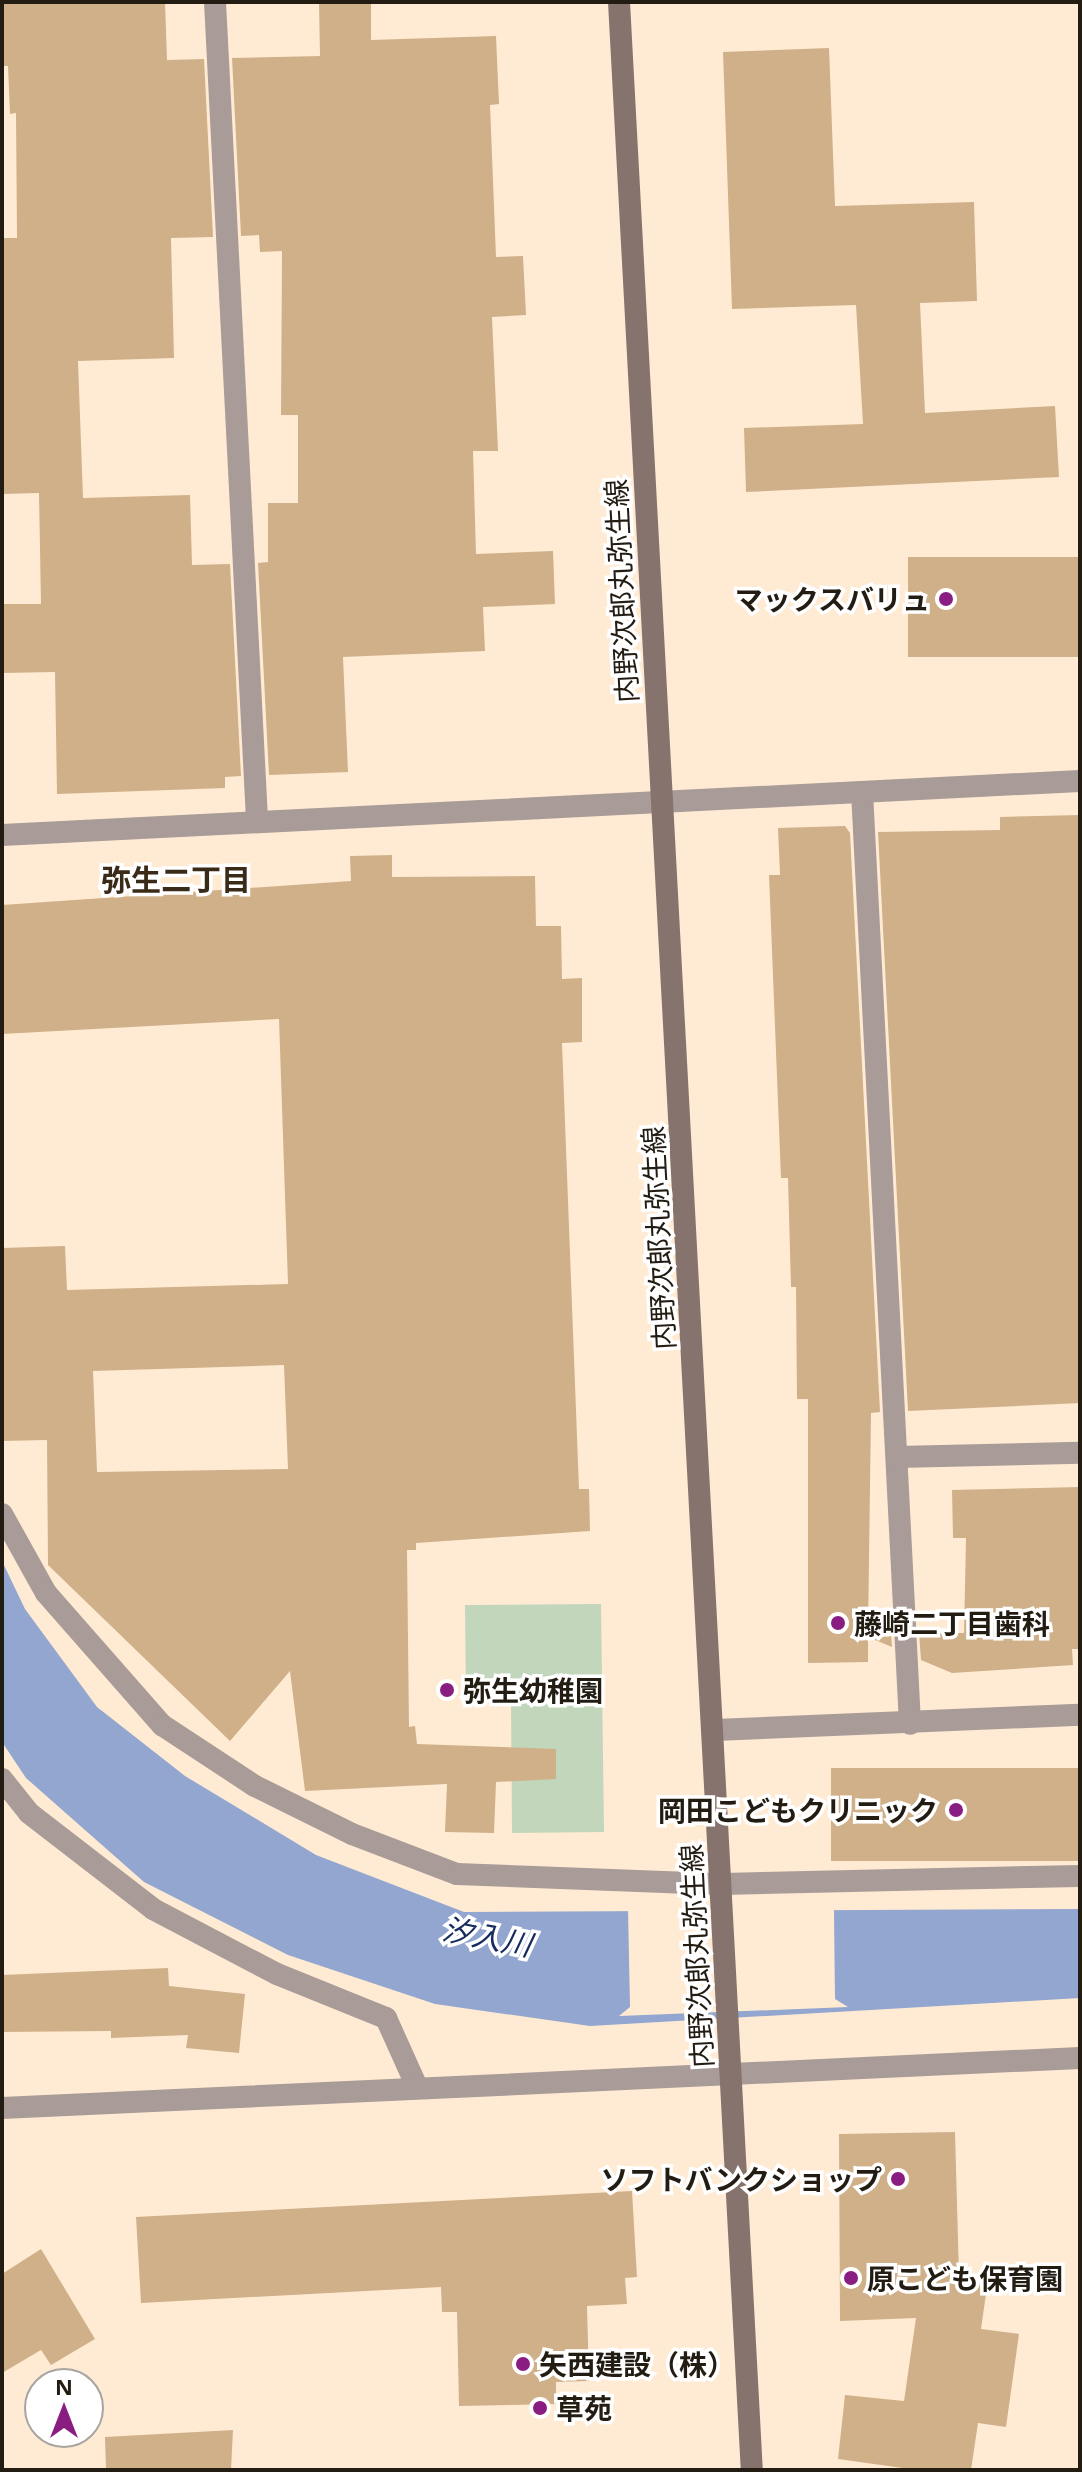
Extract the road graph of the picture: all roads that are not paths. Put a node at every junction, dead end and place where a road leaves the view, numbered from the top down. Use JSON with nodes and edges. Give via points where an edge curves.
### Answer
{"nodes":[{"id":1,"x":215,"y":2,"type":"edge"},
{"id":2,"x":619,"y":2,"type":"edge"},
{"id":3,"x":1080,"y":781,"type":"edge"},
{"id":4,"x":862,"y":792,"type":"junction"},
{"id":5,"x":663,"y":804,"type":"junction"},
{"id":6,"x":257,"y":820,"type":"junction"},
{"id":7,"x":2,"y":835,"type":"edge"},
{"id":8,"x":1080,"y":1453,"type":"edge"},
{"id":9,"x":897,"y":1457,"type":"junction"},
{"id":10,"x":2,"y":1514,"type":"edge"},
{"id":11,"x":1080,"y":1715,"type":"edge"},
{"id":12,"x":910,"y":1724,"type":"junction"},
{"id":13,"x":715,"y":1730,"type":"junction"},
{"id":14,"x":2,"y":1779,"type":"edge"},
{"id":15,"x":1080,"y":1876,"type":"edge"},
{"id":16,"x":722,"y":1884,"type":"junction"},
{"id":17,"x":1080,"y":2058,"type":"edge"},
{"id":18,"x":732,"y":2074,"type":"junction"},
{"id":19,"x":417,"y":2087,"type":"junction"},
{"id":20,"x":2,"y":2108,"type":"edge"},
{"id":21,"x":752,"y":2470,"type":"edge"}],
"edges":[{"from":1,"to":6,"type":"street"},
{"from":2,"to":5,"type":"main road","name":"内野次郎丸弥生線"},
{"from":3,"to":4,"type":"street"},
{"from":4,"to":5,"type":"street"},
{"from":4,"to":9,"type":"street"},
{"from":5,"to":6,"type":"street"},
{"from":5,"to":13,"type":"main road","name":"内野次郎丸弥生線"},
{"from":6,"to":7,"type":"street"},
{"from":8,"to":9,"type":"street"},
{"from":9,"to":12,"type":"street"},
{"from":10,"to":16,"type":"street","via":[[46,1593],[103,1663],[162,1725],[255,1786],[352,1834],[457,1874]]},
{"from":11,"to":12,"type":"street"},
{"from":12,"to":13,"type":"street"},
{"from":13,"to":16,"type":"main road","name":"内野次郎丸弥生線"},
{"from":14,"to":19,"type":"street","via":[[29,1813],[153,1909],[277,1974],[386,2018]]},
{"from":15,"to":16,"type":"street"},
{"from":16,"to":18,"type":"main road","name":"内野次郎丸弥生線"},
{"from":17,"to":18,"type":"street"},
{"from":18,"to":19,"type":"street"},
{"from":18,"to":21,"type":"main road","name":"内野次郎丸弥生線"},
{"from":19,"to":20,"type":"street"}]}
